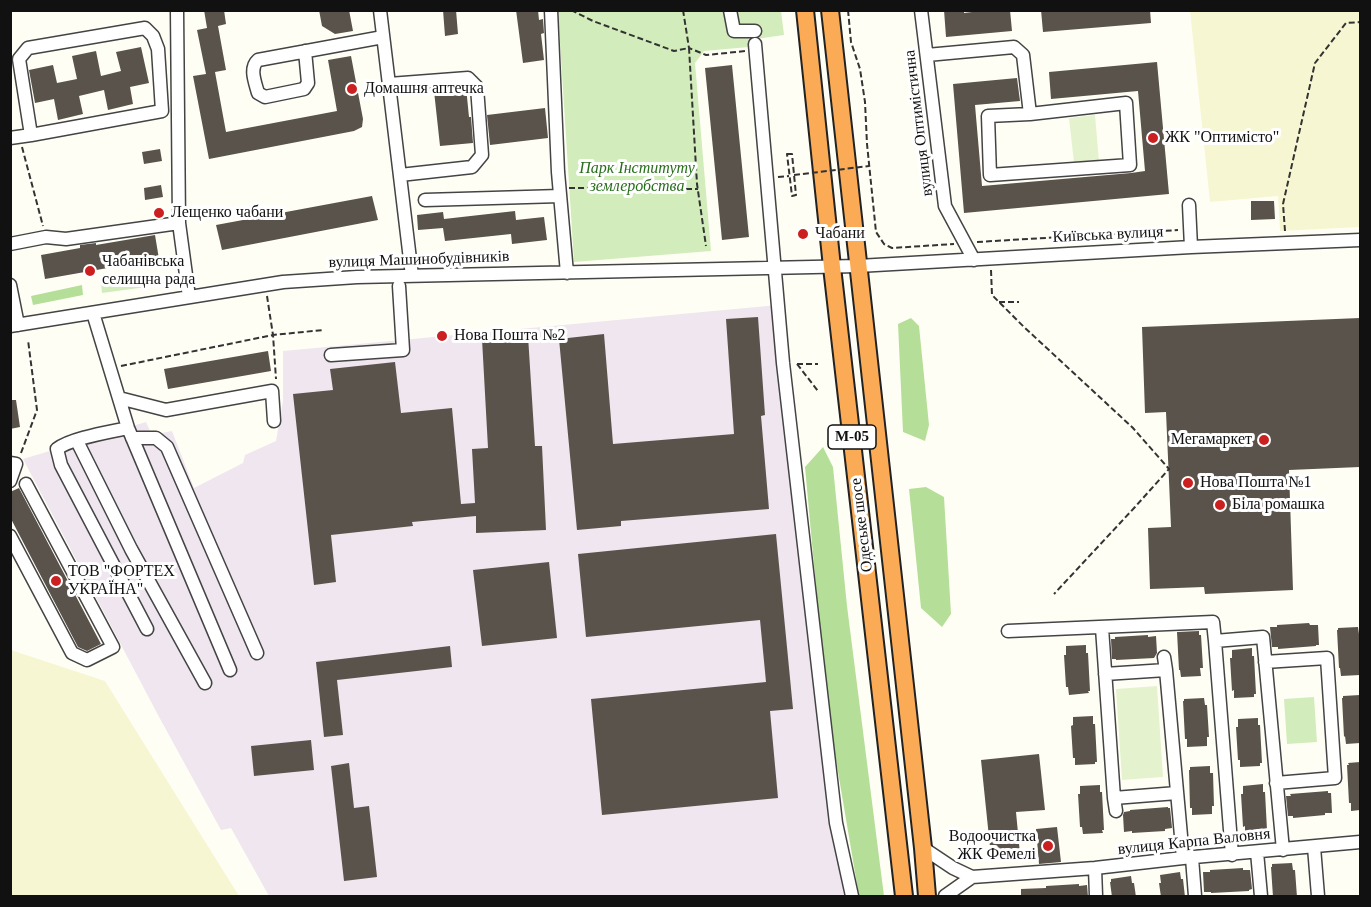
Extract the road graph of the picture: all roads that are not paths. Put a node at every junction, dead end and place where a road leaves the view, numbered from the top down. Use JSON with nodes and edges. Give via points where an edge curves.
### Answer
{"nodes":[{"id":1,"x":177,"y":10,"type":"edge"},
{"id":2,"x":380,"y":10,"type":"edge"},
{"id":3,"x":551,"y":10,"type":"edge"},
{"id":4,"x":730,"y":10,"type":"edge"},
{"id":5,"x":805,"y":10,"type":"edge"},
{"id":6,"x":921,"y":10,"type":"edge"},
{"id":7,"x":831,"y":14,"type":"edge"},
{"id":8,"x":383,"y":37,"type":"junction"},
{"id":9,"x":305,"y":51,"type":"junction"},
{"id":10,"x":927,"y":55,"type":"junction"},
{"id":11,"x":389,"y":84,"type":"junction"},
{"id":12,"x":1030,"y":114,"type":"junction"},
{"id":13,"x":31,"y":135,"type":"junction"},
{"id":14,"x":10,"y":138,"type":"edge"},
{"id":15,"x":400,"y":175,"type":"junction"},
{"id":16,"x":560,"y":192,"type":"junction"},
{"id":17,"x":425,"y":200,"type":"dead end"},
{"id":18,"x":1189,"y":205,"type":"dead end"},
{"id":19,"x":179,"y":223,"type":"junction"},
{"id":20,"x":1360,"y":240,"type":"edge"},
{"id":21,"x":10,"y":243,"type":"edge"},
{"id":22,"x":1191,"y":247,"type":"junction"},
{"id":23,"x":974,"y":260,"type":"junction"},
{"id":24,"x":858,"y":266,"type":"junction"},
{"id":25,"x":832,"y":267,"type":"junction"},
{"id":26,"x":774,"y":268,"type":"junction"},
{"id":27,"x":567,"y":273,"type":"junction"},
{"id":28,"x":412,"y":276,"type":"junction"},
{"id":29,"x":10,"y":285,"type":"edge"},
{"id":30,"x":399,"y":286,"type":"dead end"},
{"id":31,"x":189,"y":297,"type":"junction"},
{"id":32,"x":93,"y":313,"type":"junction"},
{"id":33,"x":14,"y":325,"type":"edge"},
{"id":34,"x":331,"y":355,"type":"dead end"},
{"id":35,"x":119,"y":398,"type":"junction"},
{"id":36,"x":274,"y":422,"type":"dead end"},
{"id":37,"x":130,"y":433,"type":"junction"},
{"id":38,"x":77,"y":441,"type":"junction"},
{"id":39,"x":13,"y":464,"type":"edge"},
{"id":40,"x":10,"y":481,"type":"edge"},
{"id":41,"x":26,"y":484,"type":"dead end"},
{"id":42,"x":10,"y":536,"type":"edge"},
{"id":43,"x":1102,"y":628,"type":"junction"},
{"id":44,"x":147,"y":629,"type":"dead end"},
{"id":45,"x":1008,"y":631,"type":"dead end"},
{"id":46,"x":1215,"y":641,"type":"junction"},
{"id":47,"x":257,"y":653,"type":"dead end"},
{"id":48,"x":1164,"y":657,"type":"dead end"},
{"id":49,"x":1265,"y":662,"type":"junction"},
{"id":50,"x":230,"y":670,"type":"dead end"},
{"id":51,"x":1166,"y":670,"type":"junction"},
{"id":52,"x":1105,"y":674,"type":"junction"},
{"id":53,"x":205,"y":683,"type":"dead end"},
{"id":54,"x":1276,"y":783,"type":"junction"},
{"id":55,"x":1177,"y":793,"type":"junction"},
{"id":56,"x":1360,"y":842,"type":"edge"},
{"id":57,"x":1314,"y":847,"type":"junction"},
{"id":58,"x":923,"y":848,"type":"junction"},
{"id":59,"x":1283,"y":850,"type":"junction"},
{"id":60,"x":1257,"y":852,"type":"junction"},
{"id":61,"x":1233,"y":855,"type":"junction"},
{"id":62,"x":1187,"y":858,"type":"junction"},
{"id":63,"x":1095,"y":868,"type":"junction"},
{"id":64,"x":972,"y":877,"type":"junction"},
{"id":65,"x":852,"y":897,"type":"edge"},
{"id":66,"x":904,"y":897,"type":"edge"},
{"id":67,"x":927,"y":897,"type":"edge"},
{"id":68,"x":945,"y":897,"type":"edge"},
{"id":69,"x":1096,"y":897,"type":"edge"},
{"id":70,"x":1195,"y":897,"type":"edge"},
{"id":71,"x":1261,"y":897,"type":"edge"},
{"id":72,"x":1318,"y":897,"type":"edge"}],
"edges":[{"from":1,"to":19,"type":"street"},
{"from":2,"to":8,"type":"street"},
{"from":3,"to":16,"type":"street"},
{"from":4,"to":26,"type":"street","via":[[734,31],[755,42]]},
{"from":5,"to":25,"type":"highway","name":"Одеське шосе","number":"М-05"},
{"from":6,"to":10,"type":"street","name":"вулиця Оптимістична"},
{"from":7,"to":24,"type":"highway","name":"Одеське шосе","number":"М-05"},
{"from":8,"to":9,"type":"street"},
{"from":8,"to":11,"type":"street"},
{"from":9,"to":9,"type":"street","via":[[254,63],[258,93],[265,97],[307,87]]},
{"from":10,"to":12,"type":"street","via":[[1014,47],[1023,55]]},
{"from":10,"to":23,"type":"street","name":"вулиця Оптимістична","via":[[945,206]]},
{"from":11,"to":15,"type":"street"},
{"from":11,"to":15,"type":"street","via":[[468,78],[477,87],[482,155],[471,167]]},
{"from":12,"to":12,"type":"street","via":[[1126,103],[1130,165],[990,175],[988,116]]},
{"from":13,"to":13,"type":"street","via":[[162,111],[158,49],[153,36],[145,28],[28,48],[19,59]]},
{"from":13,"to":14,"type":"street"},
{"from":15,"to":28,"type":"street"},
{"from":16,"to":17,"type":"street"},
{"from":16,"to":27,"type":"street"},
{"from":18,"to":22,"type":"street"},
{"from":19,"to":21,"type":"street"},
{"from":19,"to":31,"type":"street"},
{"from":20,"to":22,"type":"street","name":"Київська вулиця"},
{"from":22,"to":23,"type":"street","name":"Київська вулиця"},
{"from":23,"to":24,"type":"street","name":"Київська вулиця"},
{"from":24,"to":25,"type":"street","name":"Київська вулиця"},
{"from":24,"to":58,"type":"highway","name":"Одеське шосе","number":"М-05"},
{"from":25,"to":26,"type":"street","name":"вулиця Машинобудівників"},
{"from":25,"to":66,"type":"highway","name":"Одеське шосе","number":"М-05"},
{"from":26,"to":27,"type":"street","name":"вулиця Машинобудівників"},
{"from":26,"to":65,"type":"street","via":[[836,823]]},
{"from":27,"to":28,"type":"street","name":"вулиця Машинобудівників"},
{"from":28,"to":31,"type":"street","name":"вулиця Машинобудівників","via":[[283,282]]},
{"from":29,"to":33,"type":"street"},
{"from":30,"to":34,"type":"street","via":[[403,350]]},
{"from":31,"to":32,"type":"street","name":"вулиця Машинобудівників"},
{"from":32,"to":33,"type":"street","name":"вулиця Машинобудівників"},
{"from":32,"to":35,"type":"street"},
{"from":35,"to":36,"type":"street","via":[[166,410],[272,391]]},
{"from":35,"to":37,"type":"street"},
{"from":37,"to":38,"type":"street"},
{"from":37,"to":47,"type":"street","via":[[156,438],[166,447]]},
{"from":37,"to":50,"type":"street"},
{"from":38,"to":44,"type":"street","via":[[57,449],[61,465]]},
{"from":38,"to":53,"type":"street"},
{"from":39,"to":40,"type":"street"},
{"from":41,"to":42,"type":"street","via":[[113,647],[87,660],[72,653]]},
{"from":43,"to":45,"type":"street"},
{"from":43,"to":46,"type":"street","via":[[1213,622]]},
{"from":43,"to":52,"type":"street"},
{"from":46,"to":49,"type":"street","via":[[1263,638]]},
{"from":46,"to":61,"type":"street"},
{"from":48,"to":51,"type":"street"},
{"from":49,"to":54,"type":"street"},
{"from":49,"to":54,"type":"street","via":[[1327,654],[1335,783]]},
{"from":51,"to":52,"type":"street"},
{"from":51,"to":55,"type":"street"},
{"from":52,"to":55,"type":"street","via":[[1115,804]]},
{"from":54,"to":59,"type":"street"},
{"from":55,"to":62,"type":"street"},
{"from":56,"to":57,"type":"street","name":"вулиця Карпа Валовня"},
{"from":57,"to":59,"type":"street","name":"вулиця Карпа Валовня"},
{"from":57,"to":72,"type":"street"},
{"from":58,"to":64,"type":"street"},
{"from":58,"to":67,"type":"highway","name":"Одеське шосе","number":"М-05"},
{"from":59,"to":60,"type":"street","name":"вулиця Карпа Валовня"},
{"from":60,"to":61,"type":"street","name":"вулиця Карпа Валовня"},
{"from":60,"to":71,"type":"street"},
{"from":61,"to":62,"type":"street","name":"вулиця Карпа Валовня"},
{"from":62,"to":63,"type":"street","name":"вулиця Карпа Валовня"},
{"from":62,"to":70,"type":"street"},
{"from":63,"to":64,"type":"street","name":"вулиця Карпа Валовня"},
{"from":63,"to":69,"type":"street"},
{"from":64,"to":68,"type":"street"}]}
